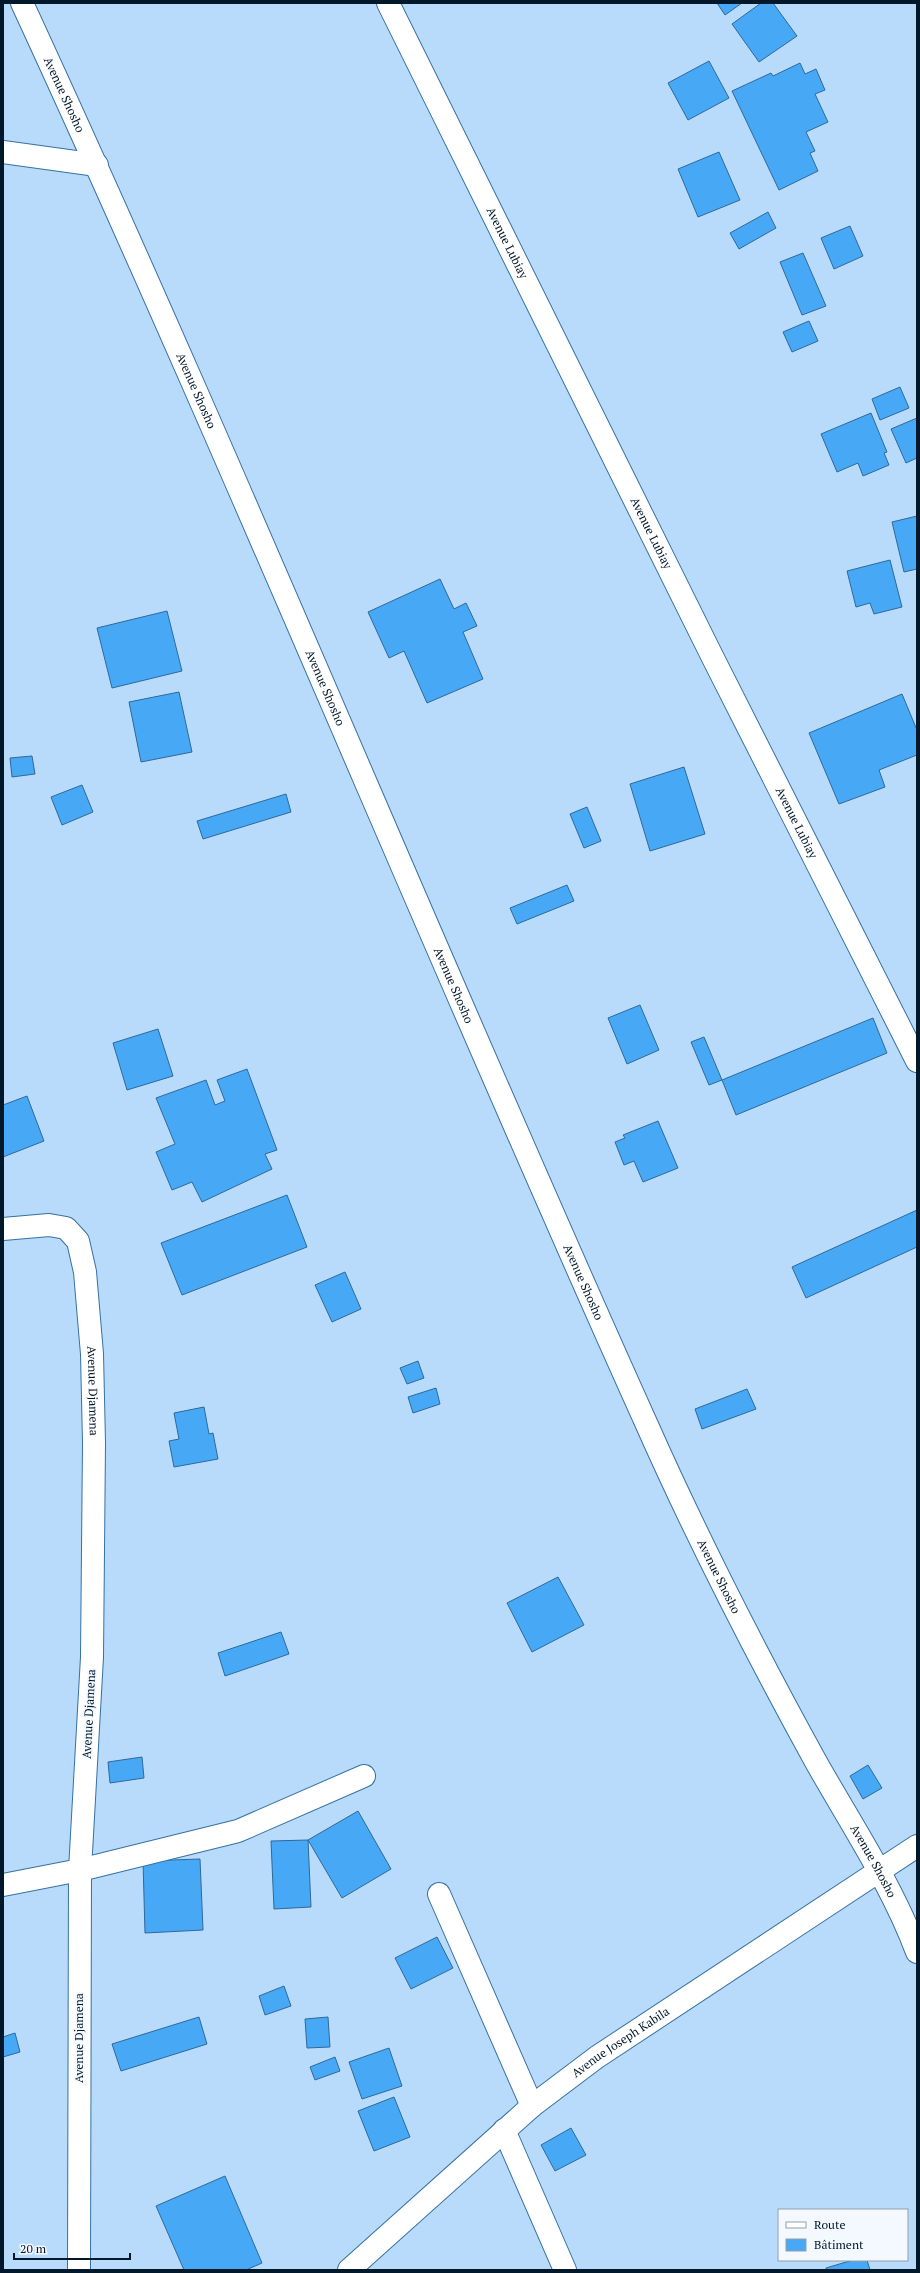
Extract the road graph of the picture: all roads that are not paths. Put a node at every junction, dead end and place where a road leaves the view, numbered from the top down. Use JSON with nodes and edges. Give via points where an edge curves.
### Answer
{"nodes":[{"id":1,"x":22,"y":3,"type":"edge"},
{"id":2,"x":388,"y":3,"type":"edge"},
{"id":3,"x":3,"y":152,"type":"edge"},
{"id":4,"x":97,"y":165,"type":"junction"},
{"id":5,"x":917,"y":1061,"type":"edge"},
{"id":6,"x":3,"y":1229,"type":"edge"},
{"id":7,"x":364,"y":1776,"type":"dead end"},
{"id":8,"x":917,"y":1846,"type":"edge"},
{"id":9,"x":80,"y":1870,"type":"junction"},
{"id":10,"x":878,"y":1871,"type":"junction"},
{"id":11,"x":3,"y":1885,"type":"edge"},
{"id":12,"x":439,"y":1894,"type":"dead end"},
{"id":13,"x":917,"y":1952,"type":"edge"},
{"id":14,"x":532,"y":2106,"type":"junction"},
{"id":15,"x":504,"y":2130,"type":"junction"},
{"id":16,"x":79,"y":2270,"type":"edge"},
{"id":17,"x":349,"y":2270,"type":"edge"},
{"id":18,"x":565,"y":2270,"type":"edge"}],
"edges":[{"from":1,"to":4,"type":"street","name":"Avenue Shosho"},
{"from":2,"to":5,"type":"street","name":"Avenue Lubiay","via":[[712,656]]},
{"from":3,"to":4,"type":"street"},
{"from":4,"to":10,"type":"street","name":"Avenue Shosho","via":[[473,1033],[690,1520],[753,1646]]},
{"from":6,"to":9,"type":"street","name":"Avenue Djamena","via":[[49,1225],[66,1228],[78,1241],[85,1272],[92,1354],[94,1443],[92,1657]]},
{"from":7,"to":9,"type":"street","via":[[238,1831]]},
{"from":8,"to":10,"type":"street","name":"Avenue Joseph Kabila"},
{"from":9,"to":11,"type":"street"},
{"from":9,"to":16,"type":"street","name":"Avenue Djamena"},
{"from":10,"to":13,"type":"street","name":"Avenue Shosho"},
{"from":10,"to":14,"type":"street","name":"Avenue Joseph Kabila","via":[[597,2057]]},
{"from":12,"to":14,"type":"street"},
{"from":14,"to":15,"type":"street","name":"Avenue Joseph Kabila"},
{"from":15,"to":17,"type":"street","name":"Avenue Joseph Kabila"},
{"from":15,"to":18,"type":"street"}]}
